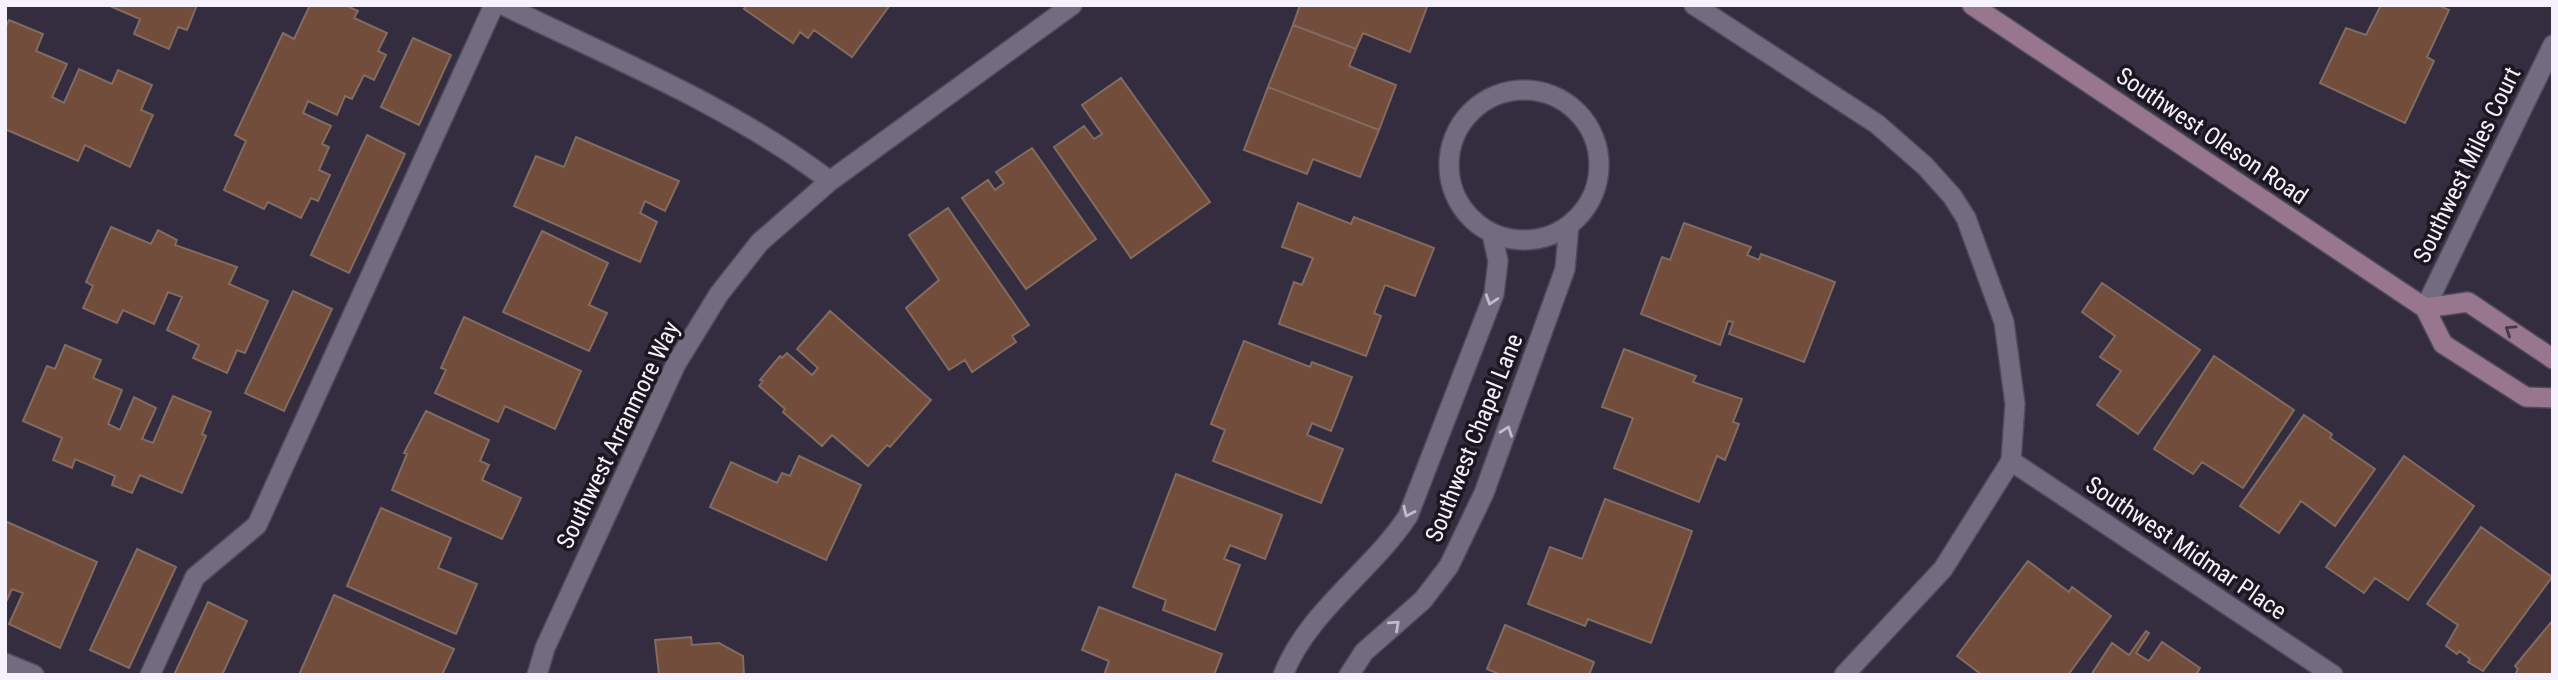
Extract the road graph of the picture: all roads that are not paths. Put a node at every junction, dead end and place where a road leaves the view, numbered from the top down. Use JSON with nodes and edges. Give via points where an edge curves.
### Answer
{"nodes":[{"id":1,"x":494,"y":5,"type":"edge"},
{"id":2,"x":503,"y":5,"type":"edge"},
{"id":3,"x":1072,"y":5,"type":"edge"},
{"id":4,"x":1694,"y":5,"type":"edge"},
{"id":5,"x":1972,"y":5,"type":"edge"},
{"id":6,"x":2553,"y":45,"type":"edge"},
{"id":7,"x":830,"y":181,"type":"junction"},
{"id":8,"x":1569,"y":226,"type":"junction"},
{"id":9,"x":1492,"y":234,"type":"junction"},
{"id":10,"x":2425,"y":308,"type":"junction"},
{"id":11,"x":2553,"y":359,"type":"edge"},
{"id":12,"x":2553,"y":398,"type":"edge"},
{"id":13,"x":2011,"y":461,"type":"junction"},
{"id":14,"x":5,"y":663,"type":"edge"},
{"id":15,"x":34,"y":675,"type":"edge"},
{"id":16,"x":150,"y":675,"type":"edge"},
{"id":17,"x":537,"y":675,"type":"edge"},
{"id":18,"x":1283,"y":675,"type":"edge"},
{"id":19,"x":1349,"y":675,"type":"edge"},
{"id":20,"x":1844,"y":675,"type":"edge"},
{"id":21,"x":2333,"y":675,"type":"edge"}],
"edges":[{"from":1,"to":16,"type":"street","via":[[257,525],[195,578]]},
{"from":2,"to":7,"type":"street","via":[[742,121]]},
{"from":3,"to":7,"type":"street","name":"Southwest Arranmore Way"},
{"from":4,"to":13,"type":"street","via":[[1877,124],[1952,197],[1980,250],[2004,322],[2015,404]]},
{"from":5,"to":10,"type":"main road","name":"Southwest Oleson Road"},
{"from":6,"to":10,"type":"street","name":"Southwest Miles Court"},
{"from":7,"to":17,"type":"street","name":"Southwest Arranmore Way","via":[[760,242],[696,328],[550,635]]},
{"from":8,"to":9,"type":"street","via":[[1545,238],[1518,242]]},
{"from":8,"to":9,"type":"street","via":[[1589,203],[1599,171],[1596,139],[1582,115],[1559,97],[1529,89],[1497,93],[1473,108],[1456,132],[1448,159],[1452,190],[1466,214]]},
{"from":19,"to":8,"type":"street","name":"Southwest Chapel Lane","one_way":true,"via":[[1364,652],[1423,600],[1455,554],[1484,493],[1565,269]]},
{"from":9,"to":18,"type":"street","name":"Southwest Chapel Lane","one_way":true,"via":[[1498,261],[1494,294],[1408,516],[1389,544],[1331,601]]},
{"from":11,"to":10,"type":"main road","one_way":true,"via":[[2468,302]]},
{"from":10,"to":12,"type":"main road","name":"Southwest Oleson Road","via":[[2443,344],[2526,397]]},
{"from":13,"to":20,"type":"street","via":[[1943,569]]},
{"from":13,"to":21,"type":"street","name":"Southwest Midmar Place"},
{"from":14,"to":15,"type":"street"}]}
